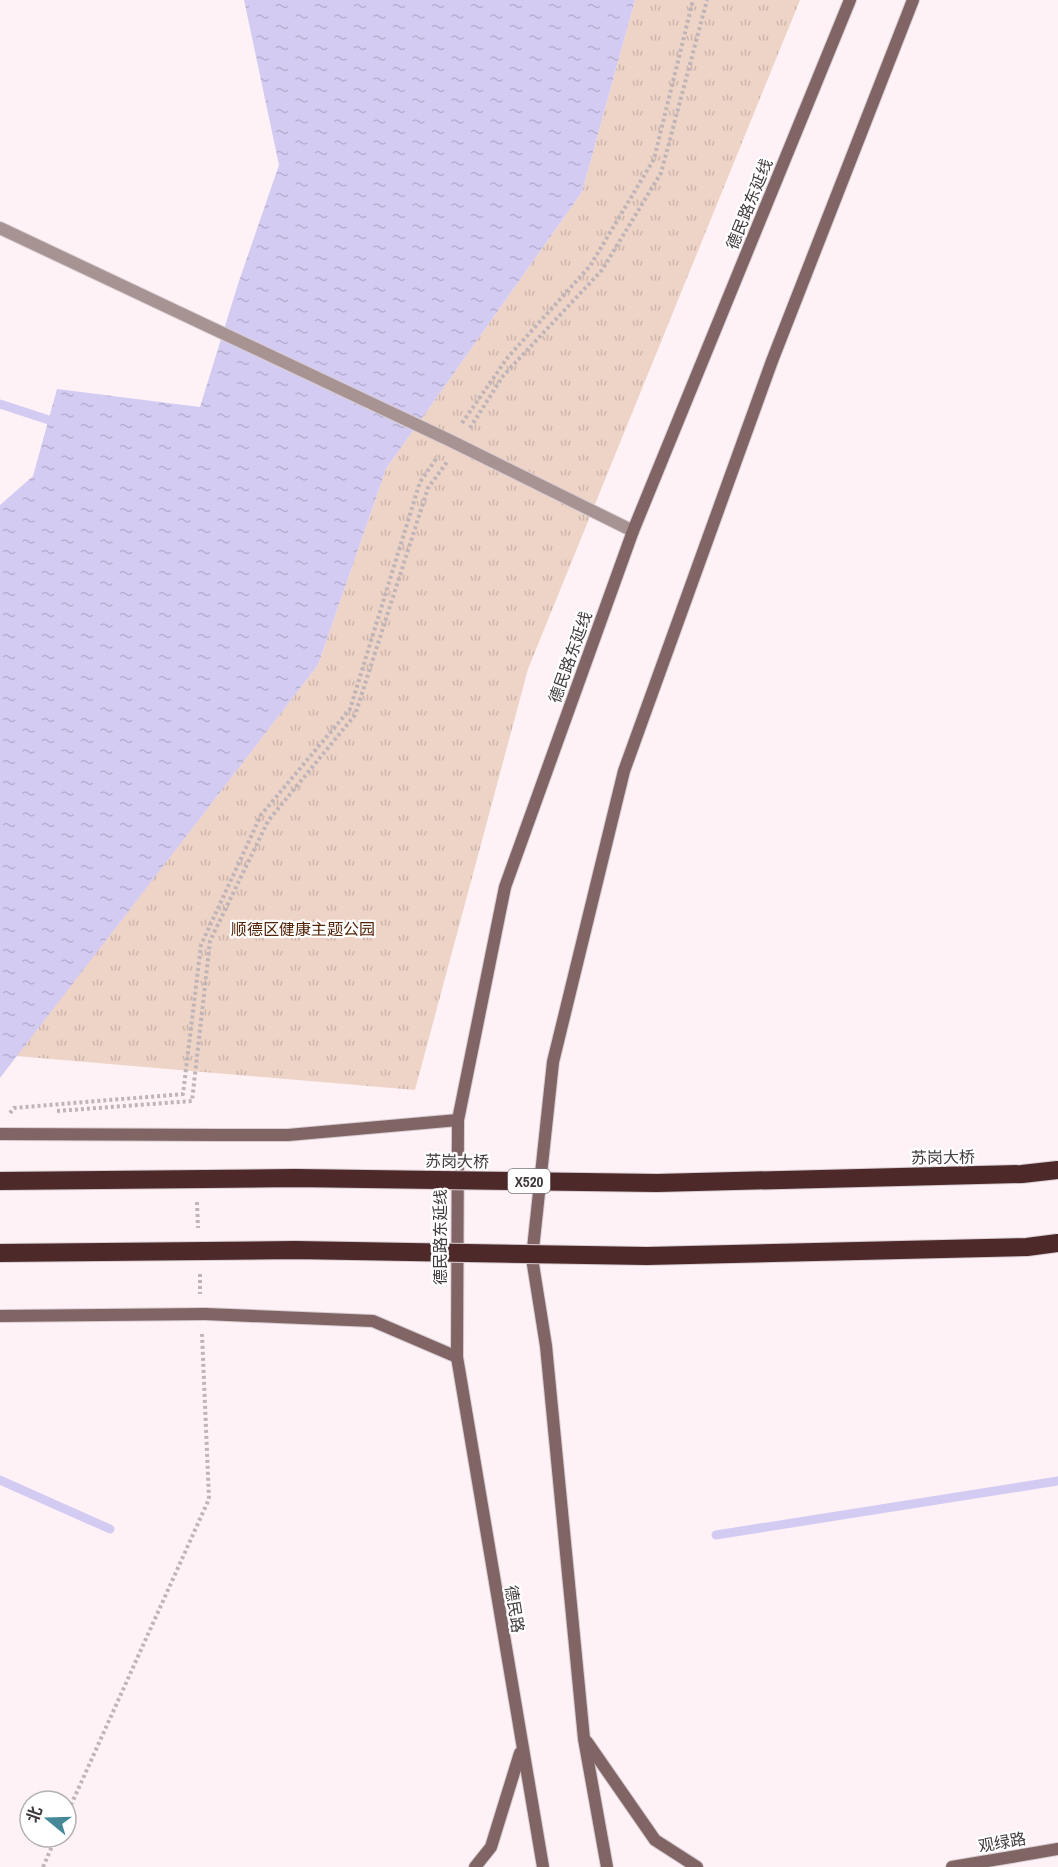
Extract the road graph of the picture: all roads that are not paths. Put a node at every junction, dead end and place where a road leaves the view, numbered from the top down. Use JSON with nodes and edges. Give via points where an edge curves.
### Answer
{"nodes":[{"id":1,"x":850,"y":0,"type":"edge"},
{"id":2,"x":913,"y":0,"type":"edge"},
{"id":3,"x":0,"y":228,"type":"edge"},
{"id":4,"x":633,"y":531,"type":"junction"},
{"id":5,"x":458,"y":1120,"type":"junction"},
{"id":6,"x":0,"y":1134,"type":"edge"},
{"id":7,"x":1058,"y":1170,"type":"edge"},
{"id":8,"x":0,"y":1181,"type":"edge"},
{"id":9,"x":1058,"y":1243,"type":"edge"},
{"id":10,"x":0,"y":1253,"type":"edge"},
{"id":11,"x":0,"y":1316,"type":"edge"},
{"id":12,"x":457,"y":1357,"type":"junction"},
{"id":13,"x":584,"y":1739,"type":"junction"},
{"id":14,"x":522,"y":1749,"type":"junction"},
{"id":15,"x":1058,"y":1849,"type":"edge"},
{"id":16,"x":476,"y":1867,"type":"edge"},
{"id":17,"x":543,"y":1867,"type":"edge"},
{"id":18,"x":607,"y":1867,"type":"edge"},
{"id":19,"x":697,"y":1867,"type":"edge"},
{"id":20,"x":952,"y":1867,"type":"edge"}],
"edges":[{"from":1,"to":4,"type":"main road","name":"德民路东延线"},
{"from":2,"to":13,"type":"main road","via":[[772,361],[624,771],[553,1062],[532,1258],[546,1346]]},
{"from":3,"to":4,"type":"street"},
{"from":4,"to":5,"type":"main road","name":"德民路东延线","via":[[505,887]]},
{"from":5,"to":6,"type":"main road","bridge":true,"via":[[288,1135]]},
{"from":5,"to":12,"type":"main road","name":"德民路东延线"},
{"from":7,"to":8,"type":"highway","name":"苏岗大桥","number":"X520","bridge":true,"via":[[657,1183],[295,1178]]},
{"from":9,"to":10,"type":"highway","bridge":true,"via":[[1027,1247],[647,1256],[295,1250]]},
{"from":11,"to":12,"type":"main road","bridge":true,"via":[[373,1321]]},
{"from":12,"to":14,"type":"main road","name":"德民路"},
{"from":13,"to":18,"type":"main road"},
{"from":13,"to":19,"type":"main road","via":[[655,1840]]},
{"from":14,"to":16,"type":"main road","via":[[491,1847]]},
{"from":14,"to":17,"type":"main road","name":"德民路"},
{"from":15,"to":20,"type":"main road","name":"观绿路"}]}
